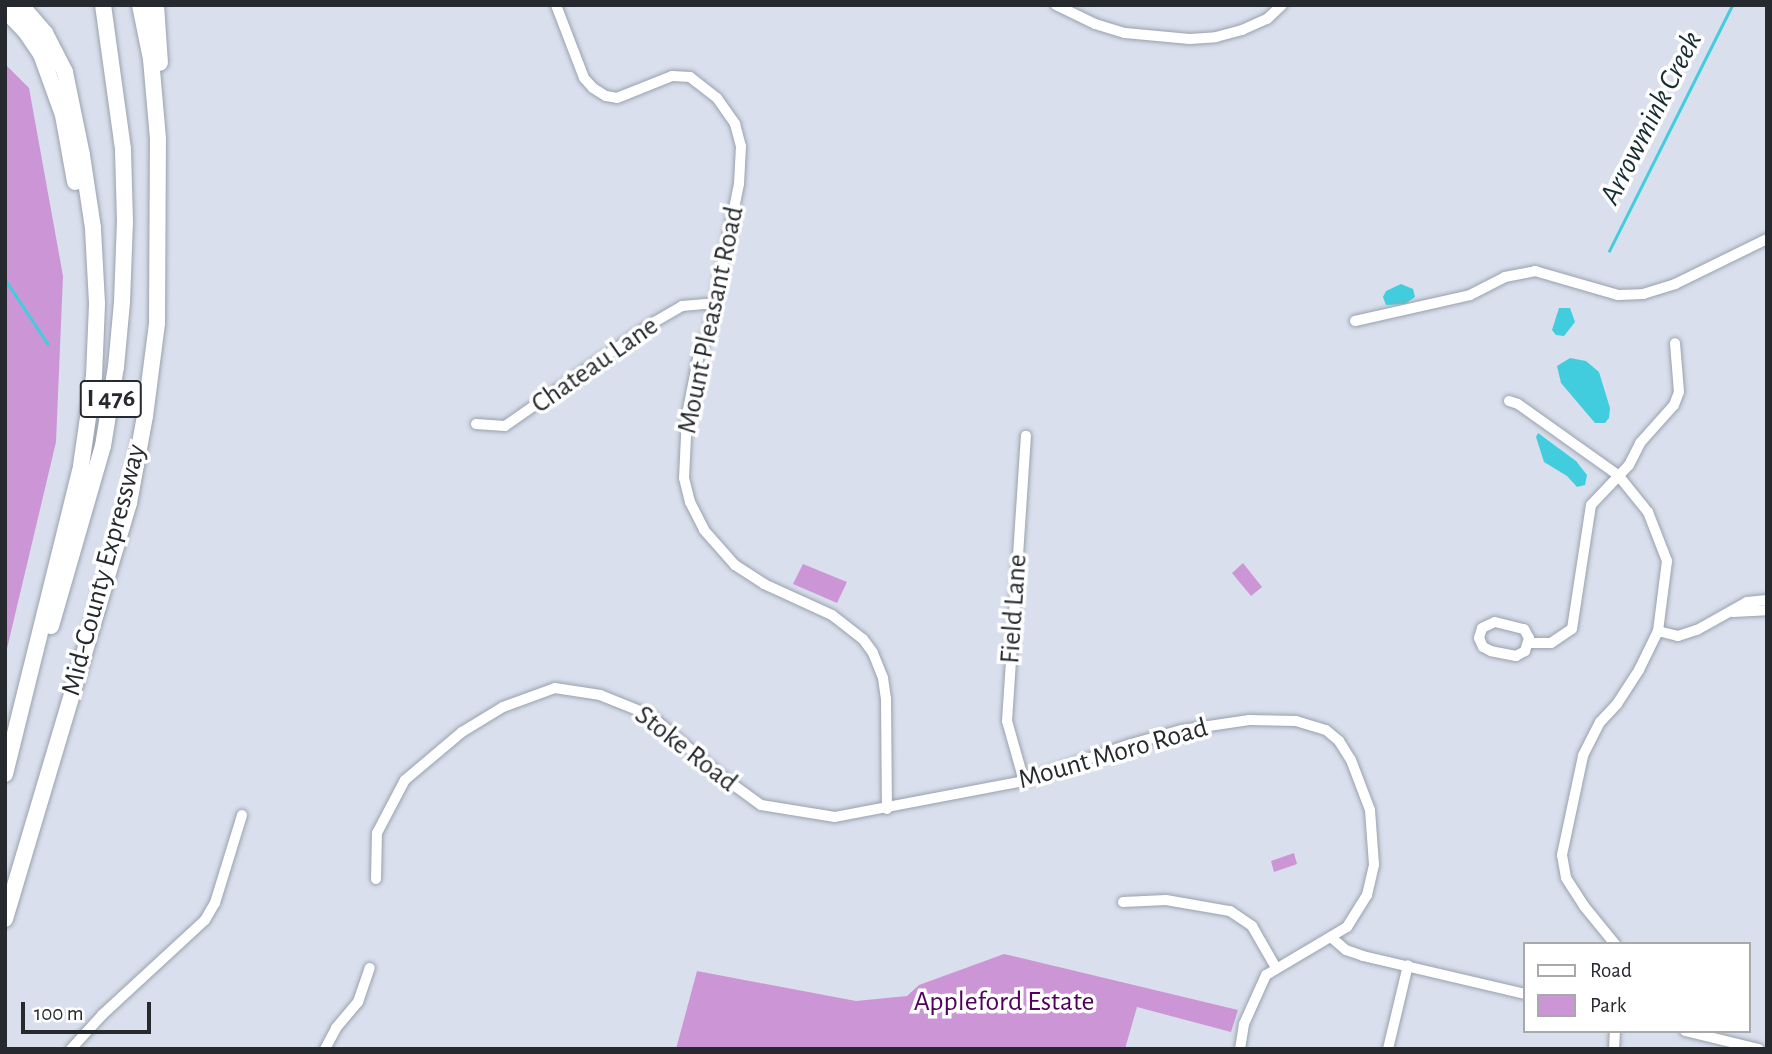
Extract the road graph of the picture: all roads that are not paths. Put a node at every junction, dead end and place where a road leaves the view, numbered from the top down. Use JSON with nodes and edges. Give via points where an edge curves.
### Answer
{"nodes":[{"id":1,"x":22,"y":5,"type":"edge"},
{"id":2,"x":103,"y":5,"type":"edge"},
{"id":3,"x":140,"y":5,"type":"edge"},
{"id":4,"x":156,"y":5,"type":"edge"},
{"id":5,"x":556,"y":5,"type":"edge"},
{"id":6,"x":1056,"y":5,"type":"edge"},
{"id":7,"x":1282,"y":5,"type":"edge"},
{"id":8,"x":5,"y":10,"type":"edge"},
{"id":9,"x":5,"y":20,"type":"edge"},
{"id":10,"x":54,"y":86,"type":"junction"},
{"id":11,"x":158,"y":139,"type":"junction"},
{"id":12,"x":1767,"y":239,"type":"edge"},
{"id":13,"x":715,"y":303,"type":"junction"},
{"id":14,"x":1355,"y":321,"type":"dead end"},
{"id":15,"x":1675,"y":343,"type":"dead end"},
{"id":16,"x":94,"y":376,"type":"junction"},
{"id":17,"x":1509,"y":401,"type":"dead end"},
{"id":18,"x":476,"y":424,"type":"dead end"},
{"id":19,"x":1026,"y":436,"type":"dead end"},
{"id":20,"x":1618,"y":475,"type":"junction"},
{"id":21,"x":1767,"y":600,"type":"edge"},
{"id":22,"x":1767,"y":610,"type":"edge"},
{"id":23,"x":1723,"y":613,"type":"junction"},
{"id":24,"x":1658,"y":631,"type":"junction"},
{"id":25,"x":1529,"y":643,"type":"junction"},
{"id":26,"x":5,"y":774,"type":"edge"},
{"id":27,"x":5,"y":780,"type":"edge"},
{"id":28,"x":1024,"y":781,"type":"junction"},
{"id":29,"x":887,"y":809,"type":"junction"},
{"id":30,"x":242,"y":815,"type":"dead end"},
{"id":31,"x":376,"y":879,"type":"dead end"},
{"id":32,"x":1123,"y":902,"type":"dead end"},
{"id":33,"x":5,"y":919,"type":"edge"},
{"id":34,"x":1332,"y":938,"type":"junction"},
{"id":35,"x":1613,"y":942,"type":"edge"},
{"id":36,"x":1408,"y":965,"type":"junction"},
{"id":37,"x":1275,"y":967,"type":"junction"},
{"id":38,"x":370,"y":968,"type":"dead end"},
{"id":39,"x":1524,"y":994,"type":"edge"},
{"id":40,"x":1693,"y":1033,"type":"edge"},
{"id":41,"x":71,"y":1049,"type":"edge"},
{"id":42,"x":325,"y":1049,"type":"edge"},
{"id":43,"x":1240,"y":1049,"type":"edge"},
{"id":44,"x":1388,"y":1049,"type":"edge"},
{"id":45,"x":1759,"y":1049,"type":"edge"}],
"edges":[{"from":1,"to":16,"type":"highway","via":[[45,33],[65,72],[82,155],[93,228]]},
{"from":2,"to":27,"type":"highway","name":"Mid-County Expressway","number":"I 476","via":[[124,173],[116,367],[103,446]]},
{"from":3,"to":11,"type":"highway","name":"Mid-County Expressway","number":"I 476","via":[[151,59]]},
{"from":4,"to":11,"type":"highway"},
{"from":5,"to":13,"type":"street","name":"Mount Pleasant Road","via":[[584,78],[606,96],[636,93],[683,75],[700,82],[728,111],[741,146],[739,184]]},
{"from":6,"to":7,"type":"street","via":[[1125,33],[1190,39],[1242,30],[1267,19]]},
{"from":8,"to":10,"type":"highway","via":[[41,54]]},
{"from":9,"to":10,"type":"highway","via":[[37,57]]},
{"from":10,"to":16,"type":"highway","via":[[69,141],[87,260]]},
{"from":11,"to":33,"type":"highway","name":"Mid-County Expressway","number":"I 476","via":[[157,323],[134,478]]},
{"from":12,"to":14,"type":"street","via":[[1675,284],[1643,294],[1618,295],[1535,271],[1505,277],[1470,295]]},
{"from":13,"to":18,"type":"street","name":"Chateau Lane","via":[[682,306],[651,324],[505,426]]},
{"from":13,"to":29,"type":"street","name":"Mount Pleasant Road","via":[[687,415],[684,478],[690,502],[704,530],[735,565],[764,584],[832,615],[873,653],[886,699]]},
{"from":15,"to":20,"type":"street","via":[[1679,392],[1674,405]]},
{"from":16,"to":26,"type":"highway","via":[[81,466]]},
{"from":17,"to":20,"type":"street"},
{"from":19,"to":28,"type":"street","name":"Field Lane","via":[[1006,722]]},
{"from":20,"to":24,"type":"street","via":[[1648,512],[1667,561]]},
{"from":20,"to":25,"type":"street","via":[[1591,506],[1572,629],[1551,643]]},
{"from":21,"to":23,"type":"street","via":[[1747,602]]},
{"from":22,"to":23,"type":"street"},
{"from":23,"to":24,"type":"street","via":[[1678,636]]},
{"from":24,"to":35,"type":"street","via":[[1639,670],[1600,722],[1583,756],[1562,855],[1566,878]]},
{"from":25,"to":25,"type":"street","via":[[1520,627],[1490,623],[1480,633],[1480,642],[1491,652],[1516,656]]},
{"from":28,"to":29,"type":"street","name":"Mount Moro Road"},
{"from":28,"to":34,"type":"street","name":"Mount Moro Road","via":[[1182,730],[1266,719],[1326,730],[1351,760],[1370,810],[1374,865],[1357,915]]},
{"from":29,"to":31,"type":"street","name":"Stoke Road","via":[[835,817],[761,805],[650,715],[600,695],[555,688],[503,707],[462,732],[405,780],[377,833]]},
{"from":30,"to":41,"type":"street","via":[[215,903],[205,920]]},
{"from":32,"to":37,"type":"street","via":[[1166,900],[1230,911],[1252,926]]},
{"from":34,"to":36,"type":"street","via":[[1346,950]]},
{"from":34,"to":37,"type":"street","name":"Mount Moro Road"},
{"from":36,"to":39,"type":"street"},
{"from":36,"to":44,"type":"street"},
{"from":37,"to":43,"type":"street","via":[[1266,975],[1244,1024]]},
{"from":38,"to":42,"type":"street","via":[[358,1002]]},
{"from":40,"to":45,"type":"street"}]}
